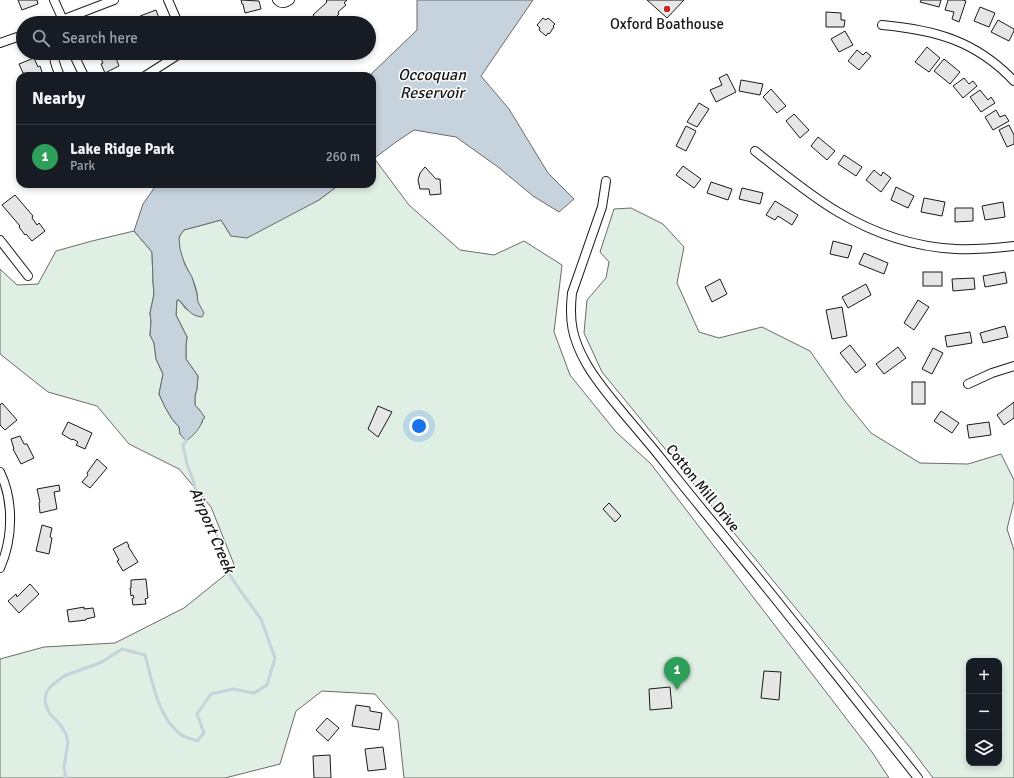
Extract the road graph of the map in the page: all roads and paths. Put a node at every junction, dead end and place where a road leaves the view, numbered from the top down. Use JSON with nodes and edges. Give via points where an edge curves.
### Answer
{"nodes":[{"id":1,"x":54,"y":0,"type":"edge"},
{"id":2,"x":114,"y":0,"type":"edge"},
{"id":3,"x":168,"y":0,"type":"edge"},
{"id":4,"x":277,"y":0,"type":"edge"},
{"id":5,"x":290,"y":0,"type":"edge"},
{"id":6,"x":61,"y":16,"type":"edge"},
{"id":7,"x":73,"y":16,"type":"edge"},
{"id":8,"x":175,"y":16,"type":"edge"},
{"id":9,"x":882,"y":25,"type":"dead end"},
{"id":10,"x":16,"y":37,"type":"edge"},
{"id":11,"x":0,"y":43,"type":"edge"},
{"id":12,"x":54,"y":60,"type":"edge"},
{"id":13,"x":76,"y":60,"type":"edge"},
{"id":14,"x":170,"y":60,"type":"edge"},
{"id":15,"x":59,"y":72,"type":"edge"},
{"id":16,"x":82,"y":72,"type":"edge"},
{"id":17,"x":151,"y":72,"type":"edge"},
{"id":18,"x":1014,"y":81,"type":"edge"},
{"id":19,"x":755,"y":151,"type":"dead end"},
{"id":20,"x":606,"y":181,"type":"dead end"},
{"id":21,"x":0,"y":240,"type":"edge"},
{"id":22,"x":1014,"y":246,"type":"edge"},
{"id":23,"x":28,"y":276,"type":"dead end"},
{"id":24,"x":1014,"y":366,"type":"edge"},
{"id":25,"x":968,"y":384,"type":"dead end"},
{"id":26,"x":0,"y":472,"type":"edge"},
{"id":27,"x":0,"y":568,"type":"edge"},
{"id":28,"x":918,"y":778,"type":"edge"}],
"edges":[{"from":1,"to":6,"type":"street"},
{"from":2,"to":7,"type":"street"},
{"from":3,"to":8,"type":"street"},
{"from":4,"to":5,"type":"street","via":[[286,3]]},
{"from":9,"to":18,"type":"street","via":[[924,31],[963,43],[991,60]]},
{"from":10,"to":11,"type":"street"},
{"from":12,"to":15,"type":"street"},
{"from":13,"to":16,"type":"street"},
{"from":14,"to":17,"type":"street"},
{"from":19,"to":22,"type":"street","via":[[838,212],[887,236],[931,247],[956,249]]},
{"from":20,"to":28,"type":"street","name":"Cotton Mill Drive","via":[[602,207],[572,292],[573,333],[586,364],[600,385]]},
{"from":21,"to":23,"type":"street"},
{"from":24,"to":25,"type":"street"},
{"from":26,"to":27,"type":"street","via":[[8,494],[10,529]]}]}
